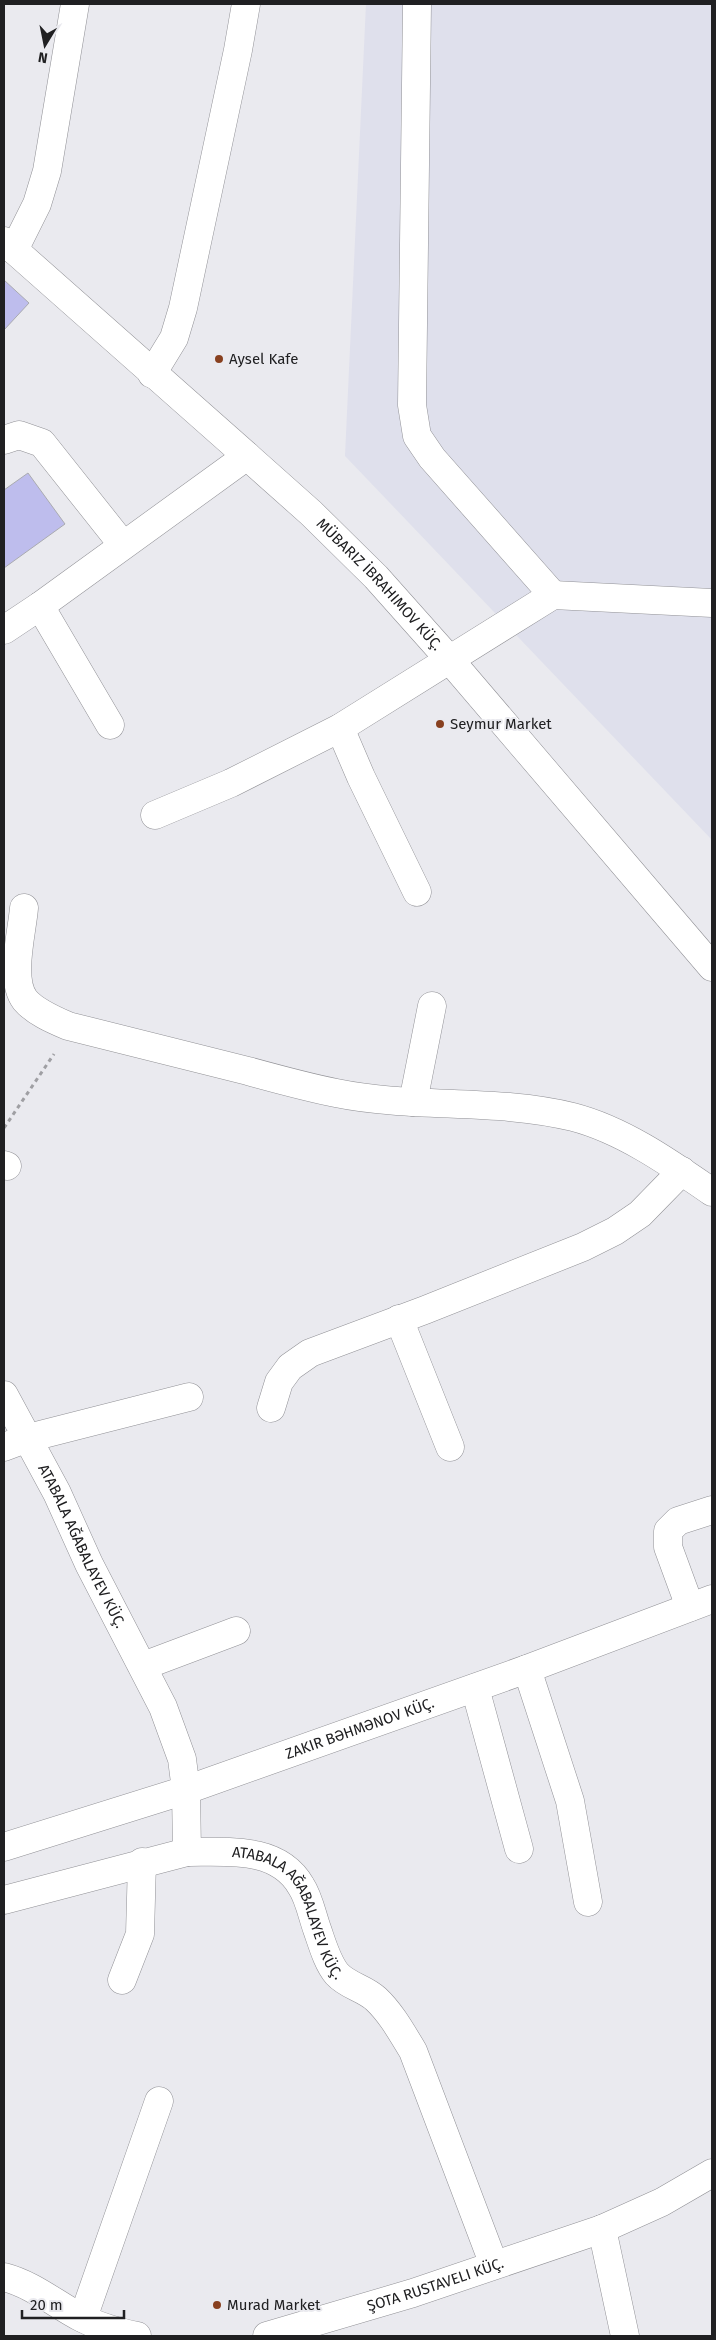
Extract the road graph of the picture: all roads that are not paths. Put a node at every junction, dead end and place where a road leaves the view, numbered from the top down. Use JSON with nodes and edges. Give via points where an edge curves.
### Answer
{"nodes":[{"id":1,"x":75,"y":4,"type":"edge"},
{"id":2,"x":246,"y":4,"type":"edge"},
{"id":3,"x":416,"y":4,"type":"edge"},
{"id":4,"x":9,"y":246,"type":"edge"},
{"id":5,"x":152,"y":374,"type":"junction"},
{"id":6,"x":4,"y":440,"type":"edge"},
{"id":7,"x":247,"y":456,"type":"junction"},
{"id":8,"x":123,"y":544,"type":"junction"},
{"id":9,"x":553,"y":595,"type":"junction"},
{"id":10,"x":712,"y":603,"type":"edge"},
{"id":11,"x":40,"y":606,"type":"junction"},
{"id":12,"x":4,"y":630,"type":"edge"},
{"id":13,"x":449,"y":659,"type":"junction"},
{"id":14,"x":110,"y":725,"type":"dead end"},
{"id":15,"x":340,"y":728,"type":"junction"},
{"id":16,"x":155,"y":815,"type":"dead end"},
{"id":17,"x":417,"y":892,"type":"dead end"},
{"id":18,"x":24,"y":908,"type":"dead end"},
{"id":19,"x":708,"y":954,"type":"edge"},
{"id":20,"x":432,"y":1006,"type":"dead end"},
{"id":21,"x":413,"y":1102,"type":"junction"},
{"id":22,"x":682,"y":1171,"type":"junction"},
{"id":23,"x":712,"y":1192,"type":"edge"},
{"id":24,"x":399,"y":1319,"type":"junction"},
{"id":25,"x":4,"y":1394,"type":"edge"},
{"id":26,"x":189,"y":1397,"type":"dead end"},
{"id":27,"x":271,"y":1408,"type":"dead end"},
{"id":28,"x":16,"y":1443,"type":"edge"},
{"id":29,"x":450,"y":1447,"type":"dead end"},
{"id":30,"x":712,"y":1510,"type":"edge"},
{"id":31,"x":701,"y":1603,"type":"edge"},
{"id":32,"x":236,"y":1631,"type":"dead end"},
{"id":33,"x":143,"y":1666,"type":"junction"},
{"id":34,"x":527,"y":1669,"type":"junction"},
{"id":35,"x":475,"y":1688,"type":"junction"},
{"id":36,"x":186,"y":1790,"type":"junction"},
{"id":37,"x":4,"y":1847,"type":"edge"},
{"id":38,"x":519,"y":1849,"type":"dead end"},
{"id":39,"x":187,"y":1852,"type":"junction"},
{"id":40,"x":142,"y":1862,"type":"junction"},
{"id":41,"x":4,"y":1900,"type":"edge"},
{"id":42,"x":588,"y":1902,"type":"dead end"},
{"id":43,"x":122,"y":1980,"type":"dead end"},
{"id":44,"x":159,"y":2101,"type":"dead end"},
{"id":45,"x":712,"y":2173,"type":"edge"},
{"id":46,"x":602,"y":2229,"type":"junction"},
{"id":47,"x":494,"y":2265,"type":"junction"},
{"id":48,"x":4,"y":2277,"type":"edge"},
{"id":49,"x":82,"y":2318,"type":"junction"},
{"id":50,"x":121,"y":2334,"type":"edge"},
{"id":51,"x":267,"y":2336,"type":"edge"},
{"id":52,"x":625,"y":2336,"type":"edge"}],
"edges":[{"from":1,"to":4,"type":"street","via":[[47,171],[37,204]]},
{"from":2,"to":5,"type":"street","via":[[183,308],[174,338]]},
{"from":3,"to":9,"type":"street","via":[[412,405],[418,436],[432,458]]},
{"from":4,"to":5,"type":"street","name":"MÜBARIZ İBRAHIMOV KÜÇ."},
{"from":5,"to":7,"type":"street","name":"MÜBARIZ İBRAHIMOV KÜÇ."},
{"from":6,"to":8,"type":"street","via":[[18,435],[42,443]]},
{"from":7,"to":8,"type":"street"},
{"from":7,"to":13,"type":"street","name":"MÜBARIZ İBRAHIMOV KÜÇ.","via":[[376,577]]},
{"from":8,"to":11,"type":"street"},
{"from":9,"to":10,"type":"street"},
{"from":9,"to":13,"type":"street"},
{"from":11,"to":12,"type":"street"},
{"from":11,"to":14,"type":"street"},
{"from":13,"to":15,"type":"street"},
{"from":13,"to":19,"type":"street","name":"MÜBARIZ İBRAHIMOV KÜÇ."},
{"from":15,"to":16,"type":"street","via":[[231,783]]},
{"from":15,"to":17,"type":"street"},
{"from":18,"to":21,"type":"street","via":[[16,980],[25,1000],[47,1016],[68,1026],[336,1094]]},
{"from":20,"to":21,"type":"street"},
{"from":21,"to":22,"type":"street","via":[[530,1109],[573,1117],[599,1125]]},
{"from":22,"to":23,"type":"street"},
{"from":22,"to":24,"type":"street","via":[[640,1214],[615,1231],[583,1247]]},
{"from":24,"to":27,"type":"street","via":[[310,1353],[290,1366],[278,1382]]},
{"from":24,"to":29,"type":"street"},
{"from":25,"to":28,"type":"street","name":"ATABALA AĞABALAYEV KÜÇ."},
{"from":26,"to":28,"type":"street"},
{"from":28,"to":33,"type":"street","name":"ATABALA AĞABALAYEV KÜÇ.","via":[[57,1493],[89,1564]]},
{"from":30,"to":31,"type":"street","via":[[678,1521],[668,1532],[668,1547]]},
{"from":31,"to":34,"type":"street","name":"ZAKIR BƏHMƏNOV KÜÇ."},
{"from":32,"to":33,"type":"street"},
{"from":33,"to":36,"type":"street","name":"ATABALA AĞABALAYEV KÜÇ.","via":[[176,1739]]},
{"from":34,"to":35,"type":"street","name":"ZAKIR BƏHMƏNOV KÜÇ."},
{"from":34,"to":42,"type":"street","via":[[570,1801]]},
{"from":35,"to":36,"type":"street","name":"ZAKIR BƏHMƏNOV KÜÇ."},
{"from":35,"to":38,"type":"street"},
{"from":36,"to":37,"type":"street","name":"ZAKIR BƏHMƏNOV KÜÇ."},
{"from":36,"to":39,"type":"street","name":"ATABALA AĞABALAYEV KÜÇ."},
{"from":39,"to":40,"type":"street"},
{"from":39,"to":47,"type":"street","name":"ATABALA AĞABALAYEV KÜÇ.","via":[[261,1856],[284,1865],[302,1886],[336,1974],[375,1998],[413,2051]]},
{"from":40,"to":41,"type":"street"},
{"from":40,"to":43,"type":"street","via":[[140,1934]]},
{"from":44,"to":49,"type":"street"},
{"from":45,"to":46,"type":"street","name":"ŞOTA RUSTAVELI KÜÇ.","via":[[662,2202]]},
{"from":46,"to":47,"type":"street","name":"ŞOTA RUSTAVELI KÜÇ."},
{"from":46,"to":52,"type":"street"},
{"from":47,"to":51,"type":"street","name":"ŞOTA RUSTAVELI KÜÇ.","via":[[413,2293]]},
{"from":48,"to":49,"type":"street","via":[[38,2290]]},
{"from":49,"to":50,"type":"street"}]}
